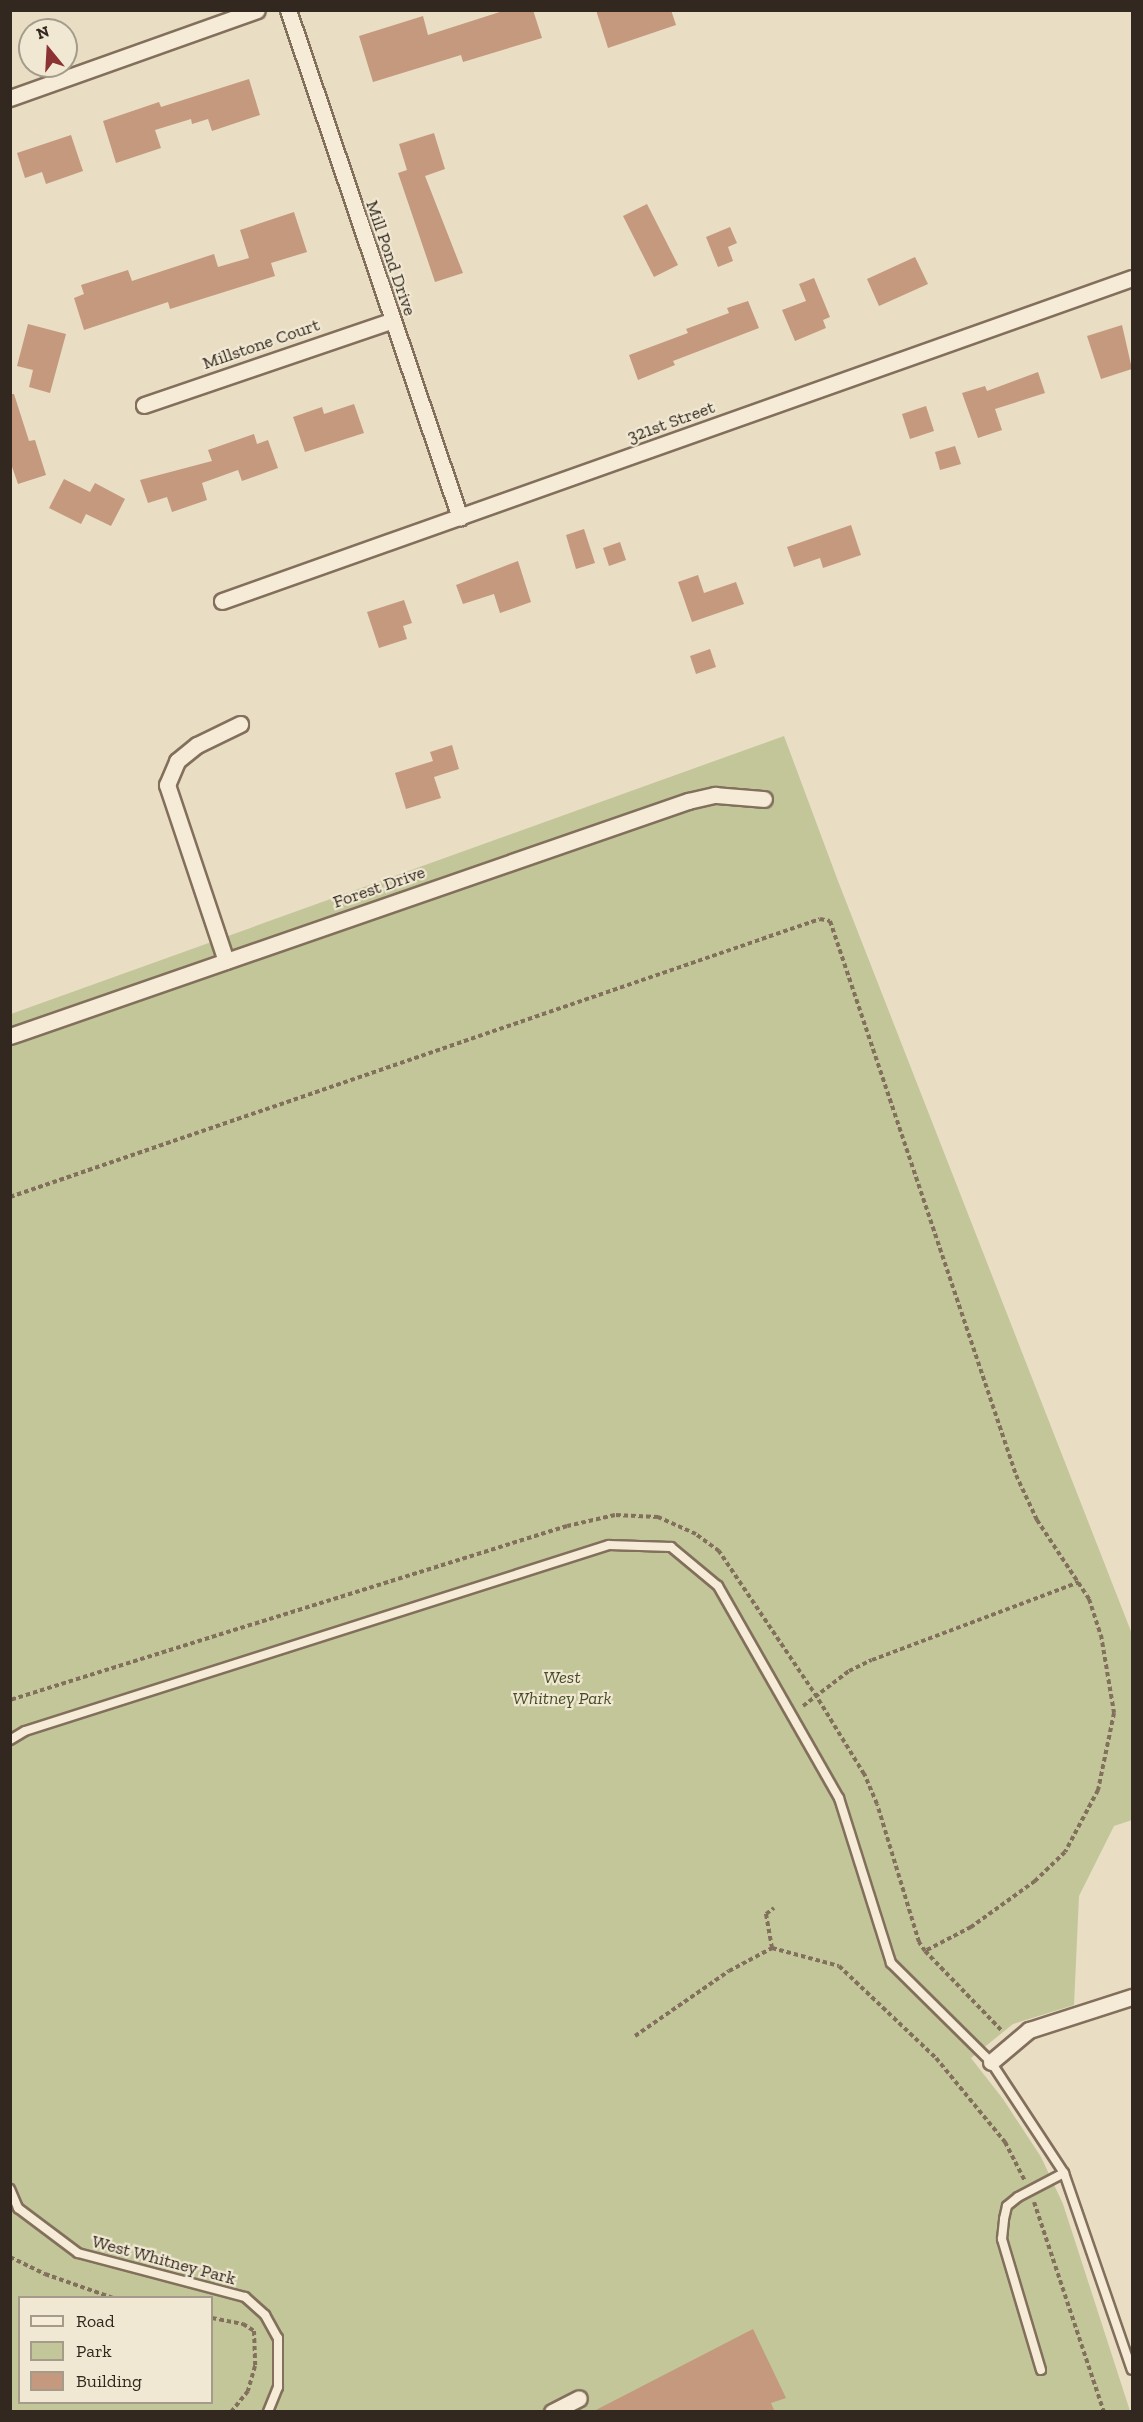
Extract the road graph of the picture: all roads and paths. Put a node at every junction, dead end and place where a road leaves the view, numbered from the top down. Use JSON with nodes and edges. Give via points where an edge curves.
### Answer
{"nodes":[{"id":1,"x":257,"y":10,"type":"edge"},
{"id":2,"x":288,"y":10,"type":"edge"},
{"id":3,"x":10,"y":98,"type":"edge"},
{"id":4,"x":1132,"y":278,"type":"edge"},
{"id":5,"x":391,"y":321,"type":"junction"},
{"id":6,"x":144,"y":405,"type":"dead end"},
{"id":7,"x":460,"y":518,"type":"junction"},
{"id":8,"x":222,"y":601,"type":"dead end"},
{"id":9,"x":240,"y":724,"type":"dead end"},
{"id":10,"x":764,"y":799,"type":"dead end"},
{"id":11,"x":226,"y":961,"type":"junction"},
{"id":12,"x":10,"y":1036,"type":"edge"},
{"id":13,"x":10,"y":1197,"type":"edge"},
{"id":14,"x":1080,"y":1581,"type":"junction"},
{"id":15,"x":817,"y":1697,"type":"junction"},
{"id":16,"x":10,"y":1700,"type":"edge"},
{"id":17,"x":803,"y":1706,"type":"dead end"},
{"id":18,"x":10,"y":1740,"type":"edge"},
{"id":19,"x":774,"y":1908,"type":"dead end"},
{"id":20,"x":772,"y":1948,"type":"junction"},
{"id":21,"x":925,"y":1951,"type":"junction"},
{"id":22,"x":1132,"y":1997,"type":"edge"},
{"id":23,"x":1002,"y":2031,"type":"dead end"},
{"id":24,"x":635,"y":2036,"type":"dead end"},
{"id":25,"x":991,"y":2062,"type":"junction"},
{"id":26,"x":1064,"y":2173,"type":"junction"},
{"id":27,"x":10,"y":2189,"type":"edge"},
{"id":28,"x":1030,"y":2190,"type":"junction"},
{"id":29,"x":10,"y":2257,"type":"edge"},
{"id":30,"x":107,"y":2296,"type":"edge"},
{"id":31,"x":213,"y":2318,"type":"edge"},
{"id":32,"x":1041,"y":2370,"type":"dead end"},
{"id":33,"x":1132,"y":2370,"type":"edge"},
{"id":34,"x":579,"y":2398,"type":"dead end"},
{"id":35,"x":231,"y":2412,"type":"edge"},
{"id":36,"x":268,"y":2412,"type":"edge"},
{"id":37,"x":552,"y":2412,"type":"edge"},
{"id":38,"x":1104,"y":2412,"type":"edge"}],
"edges":[{"from":1,"to":3,"type":"street"},
{"from":2,"to":5,"type":"street","name":"Mill Pond Drive"},
{"from":4,"to":7,"type":"street","name":"321st Street"},
{"from":5,"to":6,"type":"street","name":"Millstone Court"},
{"from":5,"to":7,"type":"street","name":"Mill Pond Drive"},
{"from":7,"to":8,"type":"street","name":"321st Street"},
{"from":9,"to":11,"type":"street","via":[[197,745],[177,761],[167,785]]},
{"from":10,"to":11,"type":"street","name":"Forest Drive","via":[[715,795],[688,801]]},
{"from":11,"to":12,"type":"street","name":"Forest Drive"},
{"from":13,"to":14,"type":"path","via":[[820,919],[830,921],[1016,1475],[1037,1520]]},
{"from":14,"to":15,"type":"path","via":[[872,1660],[849,1671]]},
{"from":14,"to":21,"type":"path","via":[[1101,1635],[1114,1713],[1098,1790],[1065,1852],[1035,1881],[971,1927]]},
{"from":15,"to":16,"type":"path","via":[[719,1551],[696,1534],[658,1517],[615,1515],[567,1526]]},
{"from":15,"to":17,"type":"path"},
{"from":15,"to":21,"type":"path","via":[[868,1784]]},
{"from":18,"to":25,"type":"lane","via":[[25,1731],[609,1545],[671,1547],[718,1586],[839,1798],[891,1963]]},
{"from":19,"to":20,"type":"path","via":[[766,1914]]},
{"from":20,"to":24,"type":"path","via":[[729,1971]]},
{"from":20,"to":28,"type":"path","via":[[839,1966],[856,1979],[936,2058],[1005,2142]]},
{"from":21,"to":23,"type":"path"},
{"from":22,"to":25,"type":"street","via":[[1029,2030]]},
{"from":25,"to":26,"type":"lane"},
{"from":26,"to":28,"type":"lane"},
{"from":26,"to":33,"type":"lane"},
{"from":27,"to":36,"type":"lane","name":"West Whitney Park","via":[[18,2208],[78,2253],[245,2297],[265,2315],[278,2338],[278,2387]]},
{"from":28,"to":32,"type":"lane","via":[[1008,2206],[1002,2239]]},
{"from":28,"to":38,"type":"path","via":[[1051,2243]]},
{"from":29,"to":30,"type":"path"},
{"from":31,"to":35,"type":"path","via":[[243,2324],[254,2331],[255,2366],[248,2391]]},
{"from":34,"to":37,"type":"street"}]}
